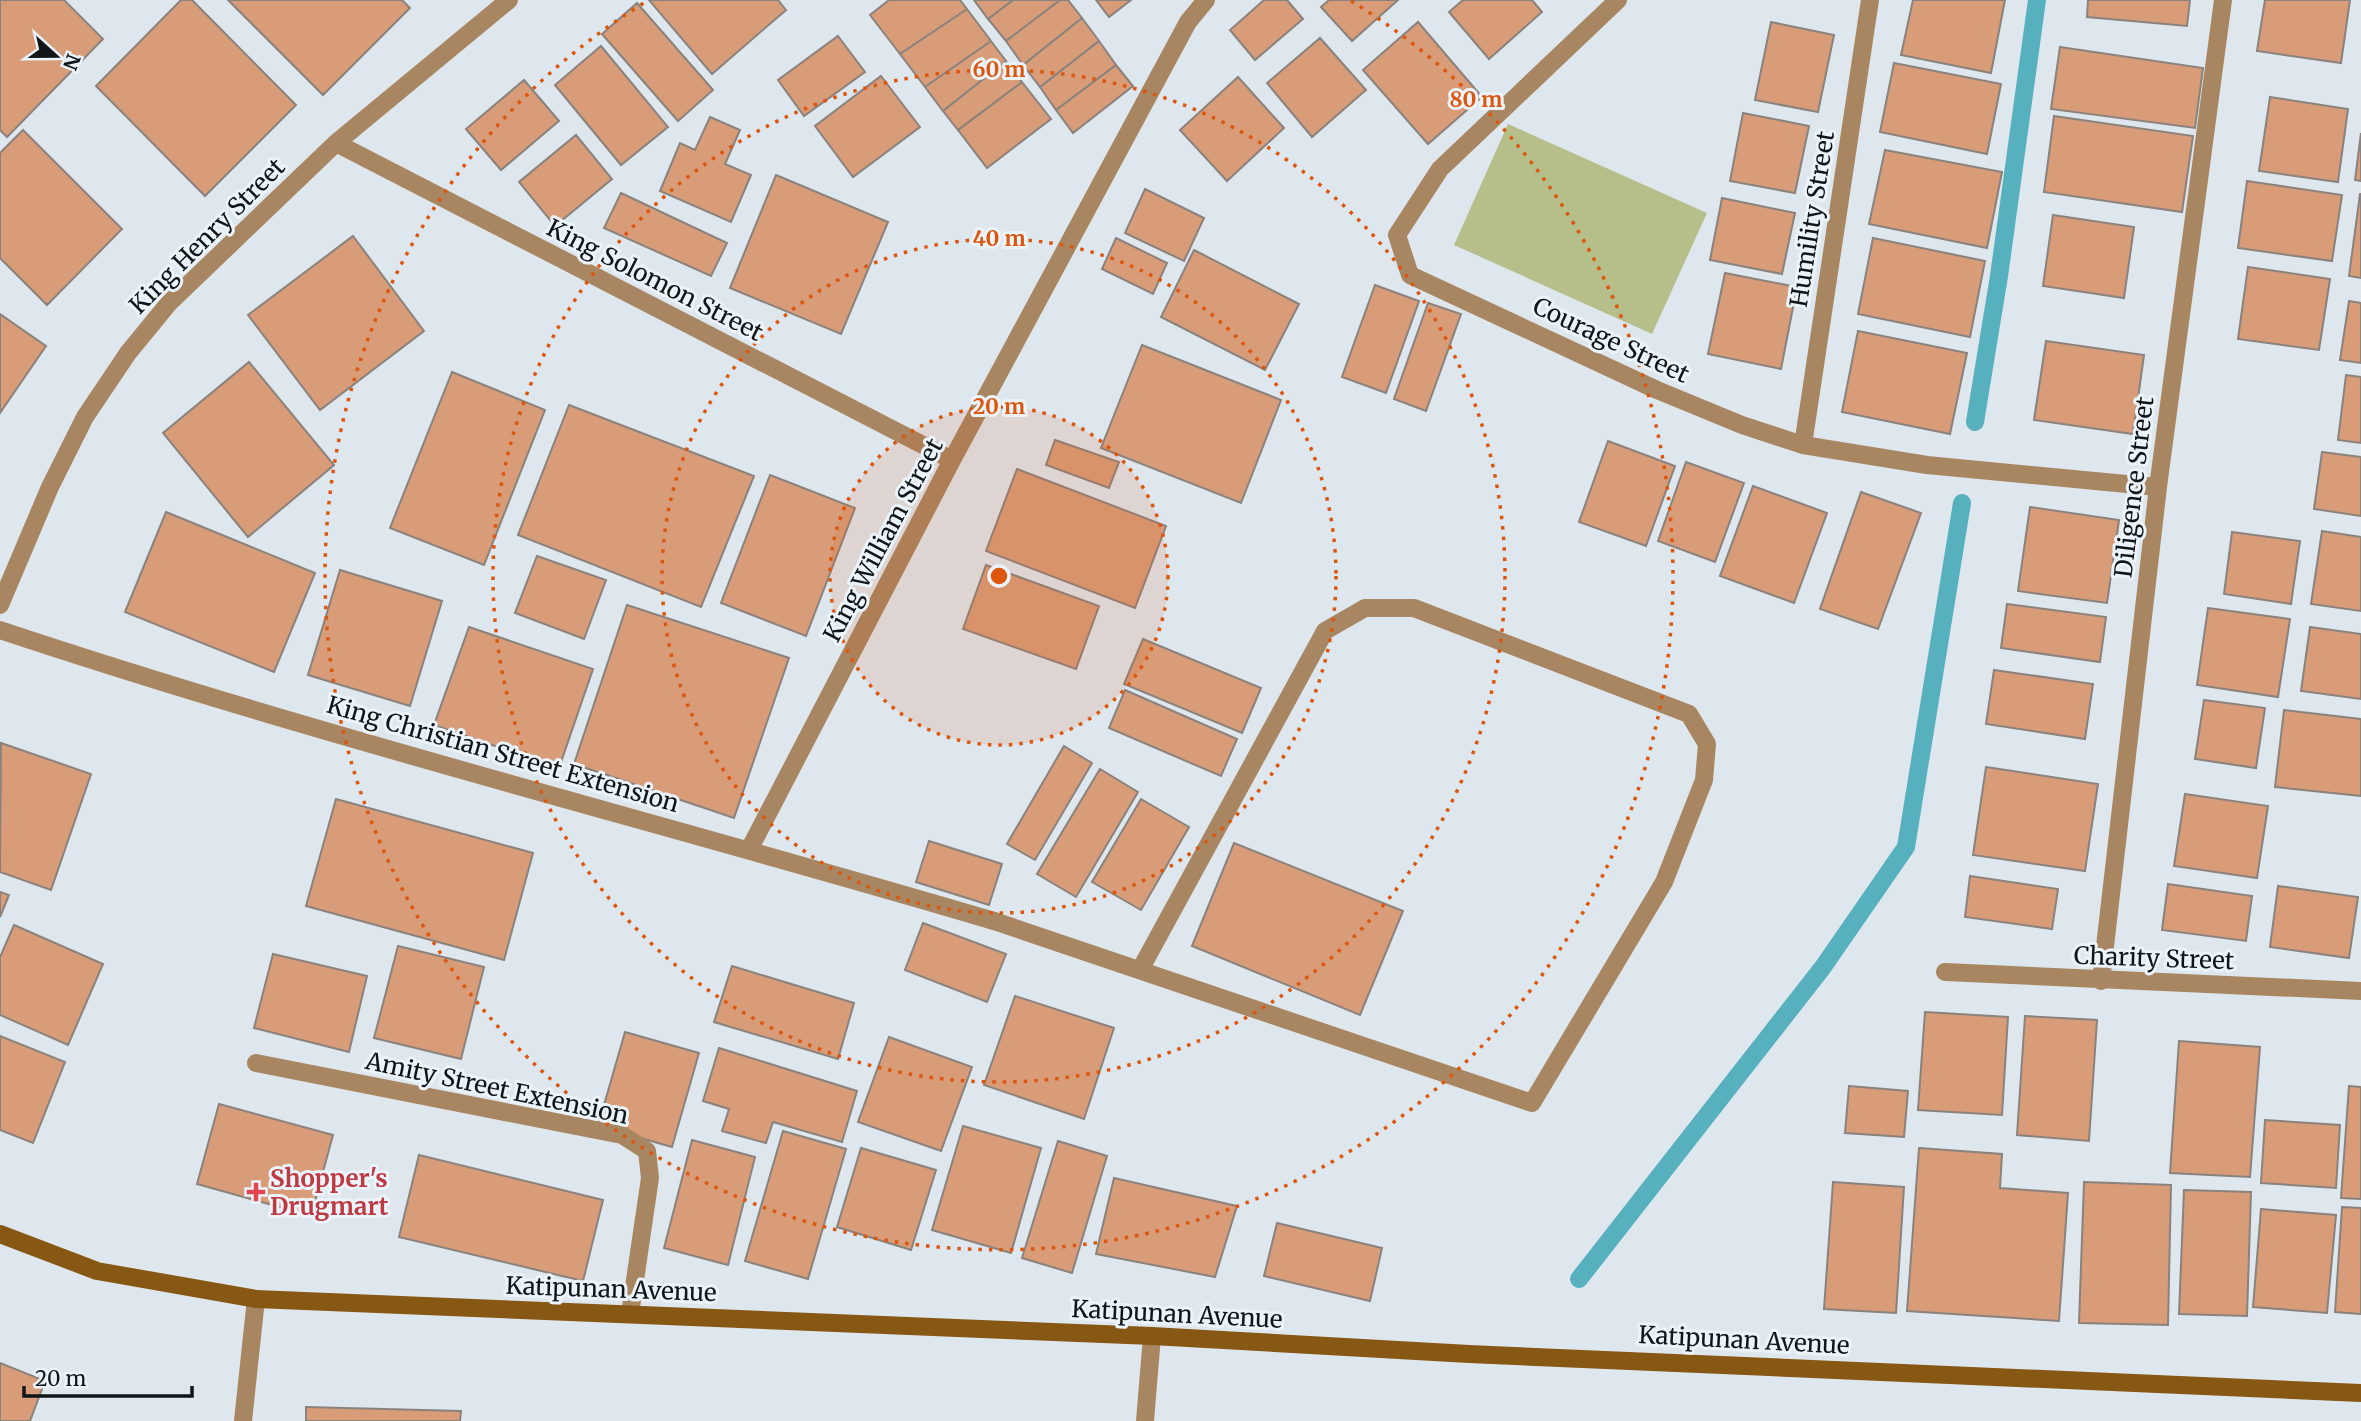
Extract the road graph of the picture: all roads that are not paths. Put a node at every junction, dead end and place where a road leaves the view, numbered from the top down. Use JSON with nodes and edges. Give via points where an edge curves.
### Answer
{"nodes":[{"id":1,"x":509,"y":0,"type":"edge"},
{"id":2,"x":1206,"y":0,"type":"edge"},
{"id":3,"x":1619,"y":0,"type":"edge"},
{"id":4,"x":1870,"y":0,"type":"edge"},
{"id":5,"x":2223,"y":0,"type":"edge"},
{"id":6,"x":336,"y":143,"type":"junction"},
{"id":7,"x":1802,"y":445,"type":"junction"},
{"id":8,"x":952,"y":460,"type":"junction"},
{"id":9,"x":2158,"y":487,"type":"junction"},
{"id":10,"x":0,"y":606,"type":"edge"},
{"id":11,"x":0,"y":630,"type":"edge"},
{"id":12,"x":750,"y":848,"type":"junction"},
{"id":13,"x":1140,"y":970,"type":"junction"},
{"id":14,"x":1945,"y":972,"type":"dead end"},
{"id":15,"x":2101,"y":981,"type":"junction"},
{"id":16,"x":2361,"y":991,"type":"edge"},
{"id":17,"x":256,"y":1063,"type":"dead end"},
{"id":18,"x":0,"y":1234,"type":"edge"},
{"id":19,"x":256,"y":1298,"type":"junction"},
{"id":20,"x":630,"y":1314,"type":"junction"},
{"id":21,"x":1152,"y":1336,"type":"junction"},
{"id":22,"x":2361,"y":1393,"type":"edge"},
{"id":23,"x":243,"y":1421,"type":"edge"},
{"id":24,"x":1145,"y":1421,"type":"edge"}],
"edges":[{"from":1,"to":6,"type":"street","name":"King Henry Street"},
{"from":2,"to":8,"type":"street","name":"King William Street","via":[[1188,22]]},
{"from":3,"to":7,"type":"street","name":"Courage Street","via":[[1440,169],[1396,235],[1410,275],[1657,390]]},
{"from":4,"to":7,"type":"street","name":"Humility Street"},
{"from":5,"to":9,"type":"street","name":"Diligence Street"},
{"from":6,"to":8,"type":"street","name":"King Solomon Street"},
{"from":6,"to":10,"type":"street","name":"King Henry Street","via":[[169,303],[128,353],[85,417]]},
{"from":7,"to":9,"type":"street","name":"Courage Street","via":[[1927,465]]},
{"from":8,"to":12,"type":"street","name":"King William Street"},
{"from":9,"to":15,"type":"street","name":"Diligence Street"},
{"from":11,"to":12,"type":"street","name":"King Christian Street Extension","via":[[158,682]]},
{"from":12,"to":13,"type":"street","name":"King Christian Street Extension","via":[[994,920]]},
{"from":13,"to":13,"type":"street","name":"King Christian Street Extension","via":[[1325,631],[1365,608],[1414,608],[1689,714],[1707,744],[1704,780],[1664,882],[1532,1103]]},
{"from":14,"to":15,"type":"street","name":"Charity Street"},
{"from":15,"to":16,"type":"street","name":"Charity Street"},
{"from":17,"to":20,"type":"street","name":"Amity Street Extension","via":[[622,1135],[648,1151],[650,1178]]},
{"from":18,"to":19,"type":"main road","name":"Katipunan Avenue","via":[[97,1271]]},
{"from":19,"to":20,"type":"main road","name":"Katipunan Avenue"},
{"from":19,"to":23,"type":"street"},
{"from":20,"to":21,"type":"main road","name":"Katipunan Avenue"},
{"from":21,"to":22,"type":"main road","name":"Katipunan Avenue"},
{"from":21,"to":24,"type":"street"}]}
